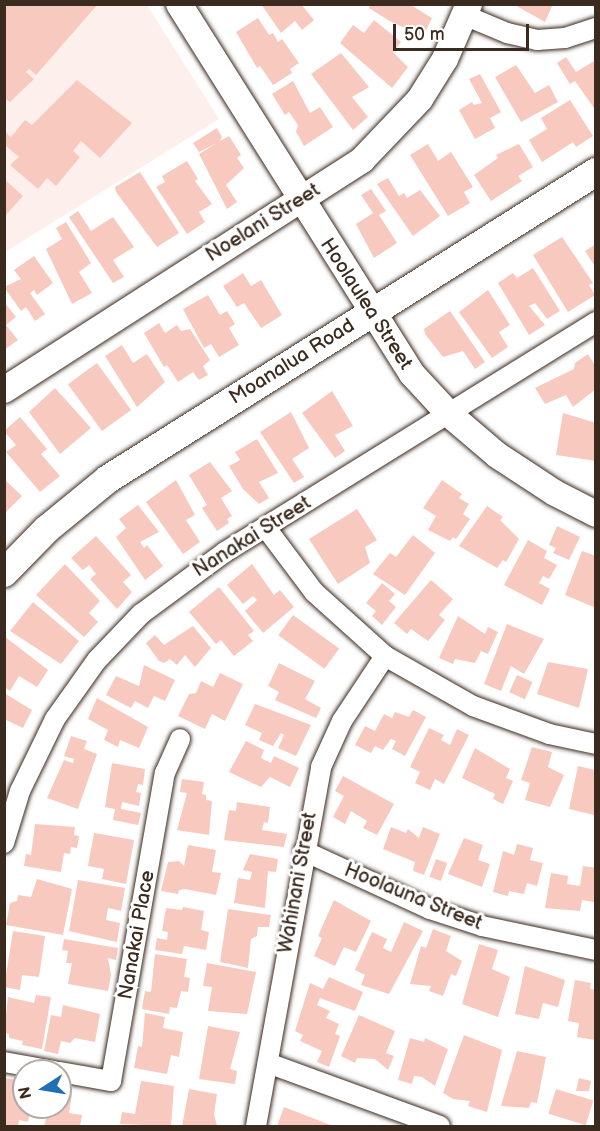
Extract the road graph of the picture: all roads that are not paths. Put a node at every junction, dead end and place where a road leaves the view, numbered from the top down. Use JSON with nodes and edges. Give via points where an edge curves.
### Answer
{"nodes":[{"id":1,"x":188,"y":8,"type":"edge"},
{"id":2,"x":467,"y":10,"type":"edge"},
{"id":3,"x":596,"y":28,"type":"edge"},
{"id":4,"x":596,"y":172,"type":"edge"},
{"id":5,"x":299,"y":200,"type":"junction"},
{"id":6,"x":370,"y":313,"type":"junction"},
{"id":7,"x":596,"y":322,"type":"edge"},
{"id":8,"x":4,"y":390,"type":"edge"},
{"id":9,"x":449,"y":414,"type":"junction"},
{"id":10,"x":596,"y":514,"type":"edge"},
{"id":11,"x":266,"y":528,"type":"junction"},
{"id":12,"x":4,"y":573,"type":"edge"},
{"id":13,"x":385,"y":656,"type":"junction"},
{"id":14,"x":180,"y":739,"type":"dead end"},
{"id":15,"x":596,"y":744,"type":"edge"},
{"id":16,"x":4,"y":843,"type":"edge"},
{"id":17,"x":304,"y":851,"type":"junction"},
{"id":18,"x":596,"y":951,"type":"edge"},
{"id":19,"x":268,"y":1063,"type":"junction"},
{"id":20,"x":72,"y":1074,"type":"edge"},
{"id":21,"x":256,"y":1126,"type":"edge"},
{"id":22,"x":440,"y":1126,"type":"edge"}],
"edges":[{"from":1,"to":5,"type":"street","name":"Hoolaulea Street"},
{"from":2,"to":3,"type":"street","via":[[507,33],[537,40],[565,38]]},
{"from":2,"to":5,"type":"street","name":"Noelani Street","via":[[432,81],[398,127],[362,160]]},
{"from":4,"to":6,"type":"main road","name":"Moanalua Road"},
{"from":5,"to":6,"type":"street","name":"Hoolaulea Street"},
{"from":5,"to":8,"type":"street","name":"Noelani Street"},
{"from":6,"to":9,"type":"street","name":"Hoolaulea Street","via":[[412,374]]},
{"from":6,"to":12,"type":"main road","name":"Moanalua Road","via":[[108,479],[47,528]]},
{"from":7,"to":9,"type":"street","name":"Nanakai Street"},
{"from":9,"to":10,"type":"street","name":"Hoolaulea Street","via":[[528,477]]},
{"from":9,"to":11,"type":"street","name":"Nanakai Street"},
{"from":11,"to":13,"type":"street","via":[[315,592]]},
{"from":11,"to":16,"type":"street","name":"Nanakai Street","via":[[161,597],[97,660],[60,711],[37,752]]},
{"from":13,"to":15,"type":"street","via":[[473,706],[549,734]]},
{"from":13,"to":17,"type":"street","name":"Wahinani Street","via":[[330,744],[313,795]]},
{"from":14,"to":20,"type":"street","name":"Nanakai Place","via":[[165,773],[111,1082]]},
{"from":17,"to":18,"type":"street","name":"Hoolauna Street","via":[[451,916],[518,936]]},
{"from":17,"to":19,"type":"street","name":"Wahinani Street"},
{"from":19,"to":21,"type":"street","name":"Wahinani Street"},
{"from":19,"to":22,"type":"street"}]}
